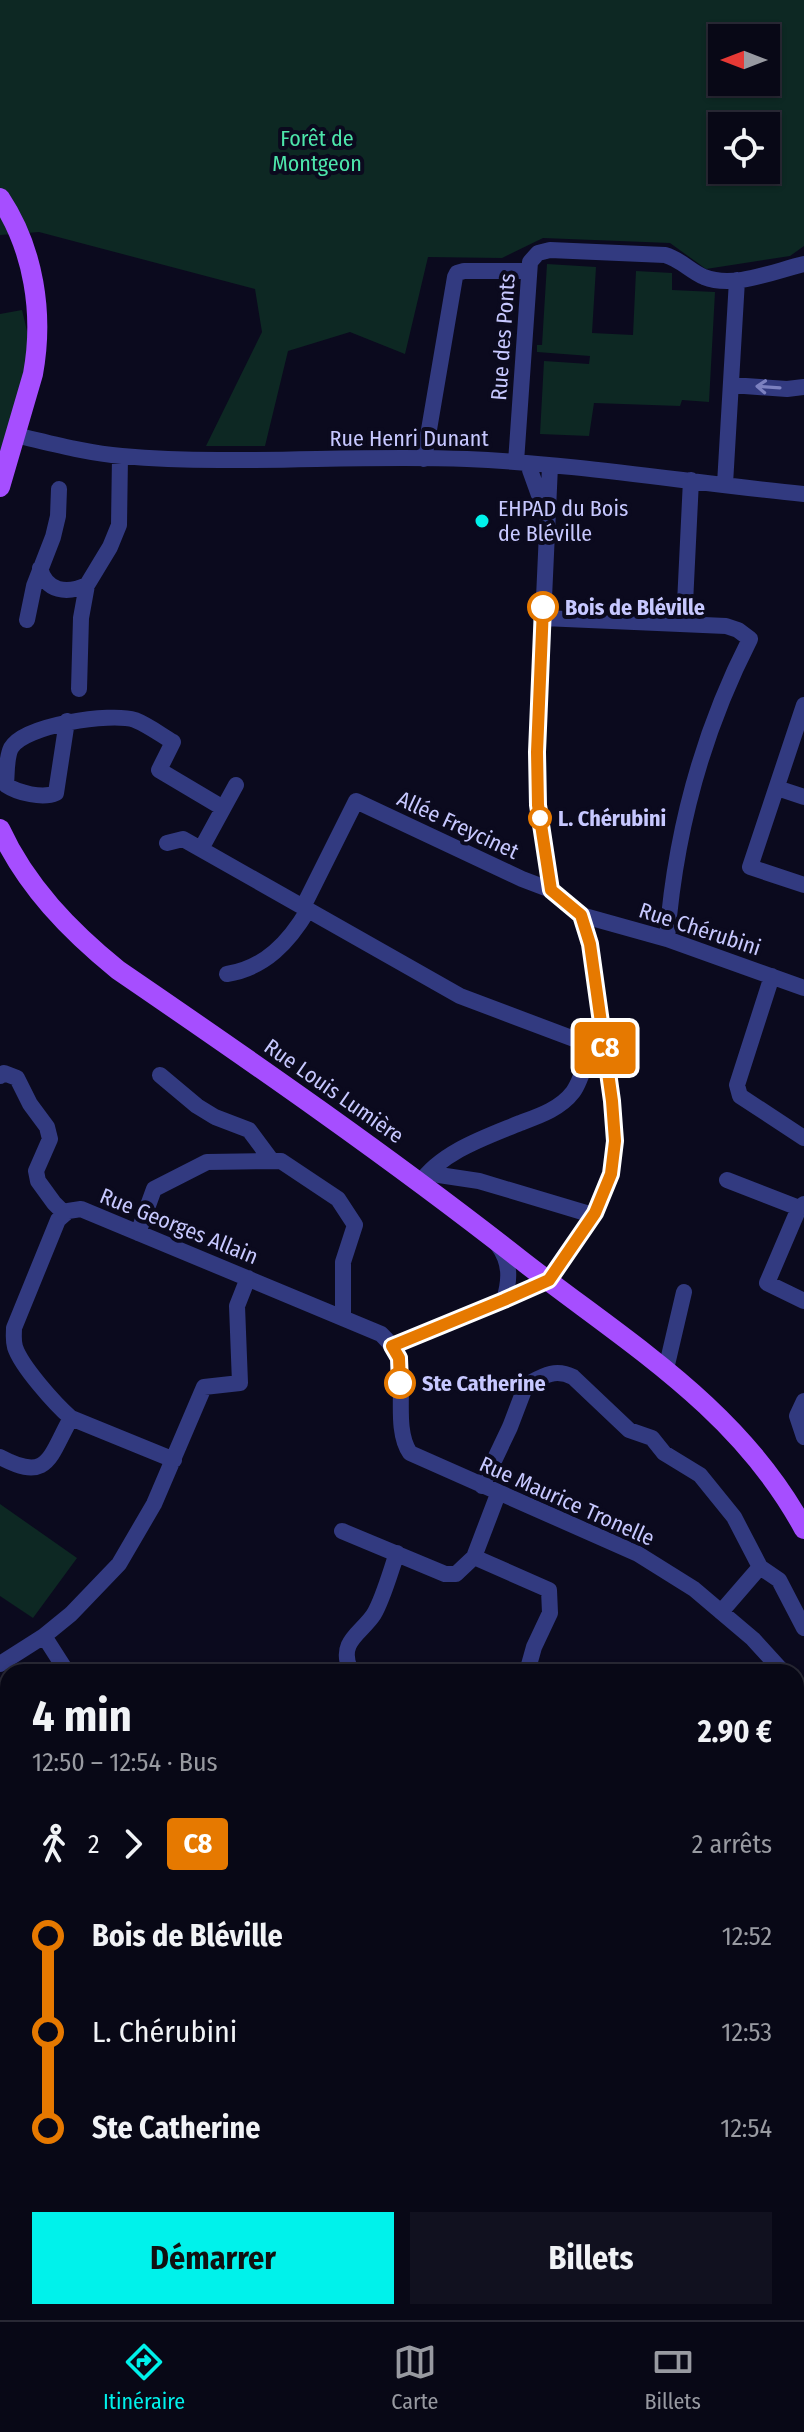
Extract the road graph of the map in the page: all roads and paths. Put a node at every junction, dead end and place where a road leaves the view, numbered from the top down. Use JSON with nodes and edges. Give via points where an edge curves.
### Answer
{"nodes":[{"id":1,"x":0,"y":198,"type":"edge"},
{"id":2,"x":804,"y":264,"type":"edge"},
{"id":3,"x":529,"y":271,"type":"junction"},
{"id":4,"x":737,"y":280,"type":"junction"},
{"id":5,"x":731,"y":385,"type":"junction"},
{"id":6,"x":804,"y":387,"type":"edge"},
{"id":7,"x":15,"y":435,"type":"junction"},
{"id":8,"x":120,"y":456,"type":"junction"},
{"id":9,"x":424,"y":459,"type":"junction"},
{"id":10,"x":523,"y":463,"type":"junction"},
{"id":11,"x":550,"y":466,"type":"junction"},
{"id":12,"x":691,"y":480,"type":"junction"},
{"id":13,"x":725,"y":484,"type":"junction"},
{"id":14,"x":0,"y":487,"type":"edge"},
{"id":15,"x":59,"y":489,"type":"dead end"},
{"id":16,"x":804,"y":494,"type":"edge"},
{"id":17,"x":547,"y":518,"type":"junction"},
{"id":18,"x":40,"y":568,"type":"junction"},
{"id":19,"x":87,"y":585,"type":"junction"},
{"id":20,"x":543,"y":618,"type":"junction"},
{"id":21,"x":27,"y":620,"type":"dead end"},
{"id":22,"x":684,"y":624,"type":"junction"},
{"id":23,"x":79,"y":689,"type":"dead end"},
{"id":24,"x":804,"y":705,"type":"edge"},
{"id":25,"x":67,"y":721,"type":"junction"},
{"id":26,"x":236,"y":785,"type":"dead end"},
{"id":27,"x":777,"y":788,"type":"junction"},
{"id":28,"x":804,"y":797,"type":"edge"},
{"id":29,"x":223,"y":808,"type":"junction"},
{"id":30,"x":0,"y":829,"type":"edge"},
{"id":31,"x":167,"y":843,"type":"dead end"},
{"id":32,"x":201,"y":849,"type":"junction"},
{"id":33,"x":804,"y":885,"type":"edge"},
{"id":34,"x":551,"y":890,"type":"junction"},
{"id":35,"x":306,"y":908,"type":"junction"},
{"id":36,"x":581,"y":915,"type":"junction"},
{"id":37,"x":667,"y":939,"type":"junction"},
{"id":38,"x":227,"y":974,"type":"dead end"},
{"id":39,"x":772,"y":976,"type":"junction"},
{"id":40,"x":804,"y":988,"type":"edge"},
{"id":41,"x":598,"y":1048,"type":"junction"},
{"id":42,"x":160,"y":1075,"type":"dead end"},
{"id":43,"x":0,"y":1076,"type":"edge"},
{"id":44,"x":804,"y":1138,"type":"edge"},
{"id":45,"x":272,"y":1161,"type":"junction"},
{"id":46,"x":426,"y":1176,"type":"junction"},
{"id":47,"x":727,"y":1180,"type":"dead end"},
{"id":48,"x":801,"y":1206,"type":"edge"},
{"id":49,"x":586,"y":1213,"type":"dead end"},
{"id":50,"x":65,"y":1214,"type":"junction"},
{"id":51,"x":138,"y":1233,"type":"junction"},
{"id":52,"x":490,"y":1234,"type":"junction"},
{"id":53,"x":248,"y":1278,"type":"junction"},
{"id":54,"x":549,"y":1280,"type":"junction"},
{"id":55,"x":684,"y":1292,"type":"dead end"},
{"id":56,"x":504,"y":1300,"type":"junction"},
{"id":57,"x":804,"y":1301,"type":"edge"},
{"id":58,"x":343,"y":1318,"type":"junction"},
{"id":59,"x":7,"y":1326,"type":"edge"},
{"id":60,"x":392,"y":1346,"type":"junction"},
{"id":61,"x":666,"y":1369,"type":"junction"},
{"id":62,"x":804,"y":1401,"type":"edge"},
{"id":63,"x":71,"y":1418,"type":"junction"},
{"id":64,"x":804,"y":1437,"type":"edge"},
{"id":65,"x":0,"y":1457,"type":"edge"},
{"id":66,"x":174,"y":1460,"type":"junction"},
{"id":67,"x":482,"y":1486,"type":"junction"},
{"id":68,"x":498,"y":1494,"type":"junction"},
{"id":69,"x":804,"y":1529,"type":"edge"},
{"id":70,"x":342,"y":1531,"type":"dead end"},
{"id":71,"x":397,"y":1553,"type":"junction"},
{"id":72,"x":474,"y":1557,"type":"junction"},
{"id":73,"x":760,"y":1567,"type":"junction"},
{"id":74,"x":721,"y":1612,"type":"junction"},
{"id":75,"x":804,"y":1628,"type":"edge"},
{"id":76,"x":44,"y":1636,"type":"junction"},
{"id":77,"x":0,"y":1664,"type":"edge"},
{"id":78,"x":62,"y":1664,"type":"edge"},
{"id":79,"x":349,"y":1664,"type":"edge"},
{"id":80,"x":529,"y":1664,"type":"edge"},
{"id":81,"x":776,"y":1664,"type":"edge"}],
"edges":[{"from":1,"to":7,"type":"main road","via":[[24,244],[37,312],[36,357]]},
{"from":2,"to":4,"type":"street","name":"Rue des Ponts"},
{"from":3,"to":4,"type":"street","name":"Rue des Ponts","via":[[533,257],[543,251],[665,255],[699,275]]},
{"from":3,"to":9,"type":"street","via":[[457,273]]},
{"from":3,"to":10,"type":"street","name":"Rue des Ponts"},
{"from":4,"to":5,"type":"street"},
{"from":6,"to":5,"type":"street","one_way":true},
{"from":5,"to":13,"type":"street"},
{"from":7,"to":8,"type":"street","name":"Rue Henri Dunant"},
{"from":7,"to":14,"type":"main road"},
{"from":8,"to":9,"type":"street","name":"Rue Henri Dunant"},
{"from":8,"to":19,"type":"street","via":[[119,525]]},
{"from":9,"to":10,"type":"street","name":"Rue Henri Dunant"},
{"from":10,"to":11,"type":"street","name":"Rue Henri Dunant"},
{"from":10,"to":17,"type":"street"},
{"from":11,"to":12,"type":"street","name":"Rue Henri Dunant"},
{"from":11,"to":17,"type":"street"},
{"from":12,"to":13,"type":"street","name":"Rue Henri Dunant"},
{"from":12,"to":22,"type":"street"},
{"from":13,"to":16,"type":"street","name":"Rue Henri Dunant"},
{"from":15,"to":18,"type":"street","via":[[53,537]]},
{"from":17,"to":20,"type":"street"},
{"from":18,"to":19,"type":"street","via":[[56,589],[71,592]]},
{"from":18,"to":21,"type":"street"},
{"from":19,"to":23,"type":"street"},
{"from":20,"to":22,"type":"street"},
{"from":20,"to":34,"type":"street","via":[[538,805]]},
{"from":22,"to":37,"type":"street","via":[[726,626],[750,639],[689,795]]},
{"from":24,"to":27,"type":"street"},
{"from":25,"to":25,"type":"street","via":[[18,740],[10,750],[6,785],[48,797],[56,793]]},
{"from":25,"to":29,"type":"street","via":[[134,720],[173,742],[159,770]]},
{"from":26,"to":29,"type":"street"},
{"from":27,"to":28,"type":"street"},
{"from":27,"to":33,"type":"street","via":[[750,867]]},
{"from":29,"to":32,"type":"street"},
{"from":30,"to":46,"type":"main road","name":"Rue Louis Lumière","via":[[39,891],[118,970],[374,1148]]},
{"from":31,"to":32,"type":"street","via":[[183,839]]},
{"from":32,"to":35,"type":"street"},
{"from":34,"to":35,"type":"street","name":"Allée Freycinet","via":[[356,801]]},
{"from":34,"to":36,"type":"street","name":"Allée Freycinet"},
{"from":35,"to":38,"type":"street","via":[[280,948],[244,972]]},
{"from":35,"to":41,"type":"street","via":[[460,996]]},
{"from":36,"to":37,"type":"street","name":"Rue Chérubini"},
{"from":36,"to":41,"type":"street","via":[[590,944]]},
{"from":37,"to":39,"type":"street","name":"Rue Chérubini"},
{"from":39,"to":40,"type":"street","name":"Rue Chérubini"},
{"from":39,"to":44,"type":"street","via":[[737,1085],[740,1096]]},
{"from":41,"to":46,"type":"street","via":[[574,1091],[552,1110],[485,1137]]},
{"from":41,"to":54,"type":"street","via":[[615,1141],[611,1174],[595,1213]]},
{"from":42,"to":45,"type":"street","via":[[197,1106],[249,1130]]},
{"from":43,"to":50,"type":"street","via":[[17,1078],[47,1127],[50,1139],[36,1171],[38,1181]]},
{"from":45,"to":51,"type":"street","via":[[207,1162],[193,1168],[154,1189]]},
{"from":45,"to":58,"type":"street","via":[[281,1161],[338,1199],[355,1225],[343,1262]]},
{"from":46,"to":49,"type":"street","via":[[479,1181]]},
{"from":46,"to":52,"type":"main road","name":"Rue Louis Lumière"},
{"from":47,"to":48,"type":"street"},
{"from":48,"to":57,"type":"street","via":[[767,1283]]},
{"from":50,"to":51,"type":"street","name":"Rue Georges Allain","via":[[81,1209]]},
{"from":50,"to":59,"type":"street","name":"Rue Georges Allain"},
{"from":51,"to":53,"type":"street","name":"Rue Georges Allain"},
{"from":52,"to":54,"type":"main road","name":"Rue Louis Lumière"},
{"from":52,"to":56,"type":"street","via":[[503,1251],[510,1276]]},
{"from":53,"to":58,"type":"street","name":"Rue Georges Allain"},
{"from":53,"to":66,"type":"street","via":[[237,1306],[240,1383],[204,1387]]},
{"from":54,"to":56,"type":"street"},
{"from":54,"to":61,"type":"main road","name":"Rue Louis Lumière"},
{"from":55,"to":61,"type":"street"},
{"from":56,"to":60,"type":"street"},
{"from":58,"to":60,"type":"street","name":"Rue Georges Allain","via":[[381,1334]]},
{"from":59,"to":63,"type":"street","name":"Rue Georges Allain","via":[[19,1356]]},
{"from":60,"to":67,"type":"street","name":"Rue Maurice Tronelle","via":[[399,1358],[407,1450]]},
{"from":61,"to":69,"type":"main road","name":"Rue Louis Lumière","via":[[739,1437]]},
{"from":62,"to":64,"type":"street","via":[[797,1416]]},
{"from":63,"to":65,"type":"street","via":[[38,1468],[21,1468]]},
{"from":63,"to":66,"type":"street","name":"Rue Georges Allain"},
{"from":66,"to":76,"type":"street","via":[[119,1564]]},
{"from":67,"to":68,"type":"street","name":"Rue Maurice Tronelle"},
{"from":67,"to":73,"type":"street","via":[[526,1385],[551,1372],[565,1373],[629,1430],[652,1438],[664,1453],[700,1475],[734,1517]]},
{"from":68,"to":72,"type":"street"},
{"from":68,"to":74,"type":"street","name":"Rue Maurice Tronelle","via":[[638,1554]]},
{"from":70,"to":71,"type":"street"},
{"from":71,"to":72,"type":"street","via":[[445,1574],[456,1574]]},
{"from":71,"to":79,"type":"street","via":[[374,1614],[353,1636],[346,1653]]},
{"from":72,"to":80,"type":"street","via":[[549,1590],[550,1613]]},
{"from":73,"to":74,"type":"street"},
{"from":73,"to":75,"type":"street","via":[[779,1580]]},
{"from":74,"to":81,"type":"street","name":"Rue Maurice Tronelle"},
{"from":76,"to":77,"type":"street"},
{"from":76,"to":78,"type":"street"}]}
